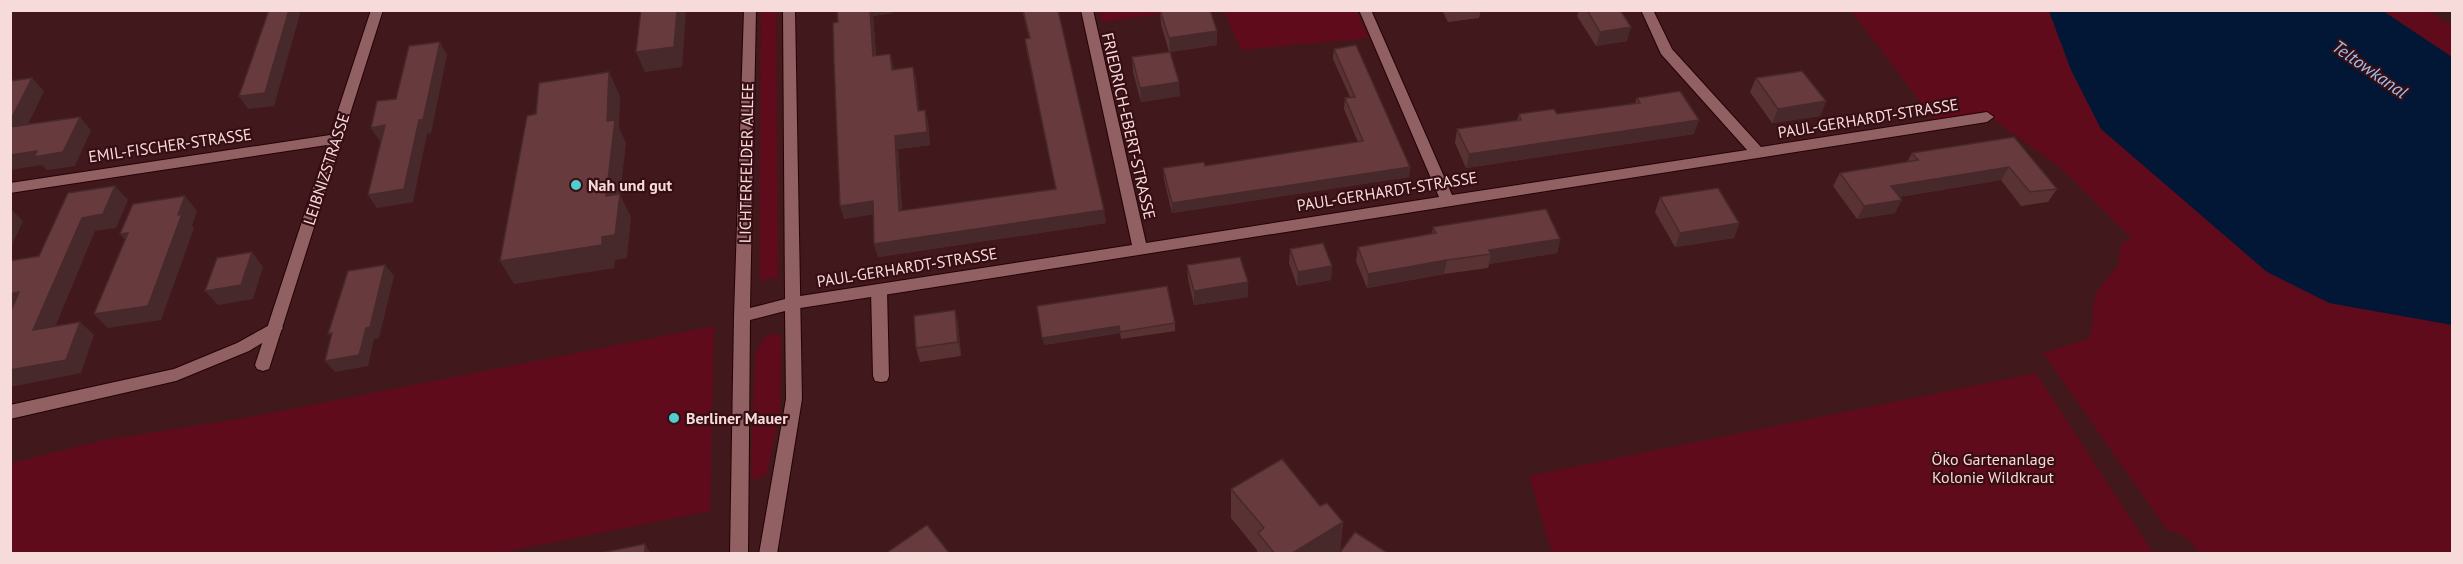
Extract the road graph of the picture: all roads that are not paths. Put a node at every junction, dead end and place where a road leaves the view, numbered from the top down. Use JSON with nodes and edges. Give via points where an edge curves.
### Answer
{"nodes":[{"id":1,"x":377,"y":10,"type":"edge"},
{"id":2,"x":750,"y":10,"type":"edge"},
{"id":3,"x":789,"y":10,"type":"edge"},
{"id":4,"x":1087,"y":10,"type":"edge"},
{"id":5,"x":1365,"y":10,"type":"edge"},
{"id":6,"x":1647,"y":10,"type":"edge"},
{"id":7,"x":1987,"y":117,"type":"dead end"},
{"id":8,"x":336,"y":139,"type":"junction"},
{"id":9,"x":1759,"y":154,"type":"junction"},
{"id":10,"x":10,"y":188,"type":"edge"},
{"id":11,"x":1448,"y":199,"type":"junction"},
{"id":12,"x":1140,"y":249,"type":"junction"},
{"id":13,"x":879,"y":290,"type":"junction"},
{"id":14,"x":794,"y":303,"type":"junction"},
{"id":15,"x":742,"y":316,"type":"junction"},
{"id":16,"x":275,"y":328,"type":"junction"},
{"id":17,"x":263,"y":365,"type":"dead end"},
{"id":18,"x":880,"y":376,"type":"dead end"},
{"id":19,"x":10,"y":412,"type":"edge"},
{"id":20,"x":739,"y":554,"type":"edge"},
{"id":21,"x":768,"y":554,"type":"edge"}],
"edges":[{"from":1,"to":8,"type":"street","name":"LEIBNIZSTRASSE"},
{"from":2,"to":15,"type":"street","name":"LICHTERFELDER ALLEE"},
{"from":3,"to":14,"type":"street"},
{"from":4,"to":12,"type":"street","name":"FRIEDRICH-EBERT-STRASSE"},
{"from":5,"to":11,"type":"street"},
{"from":6,"to":9,"type":"street","via":[[1665,51]]},
{"from":7,"to":9,"type":"street","name":"PAUL-GERHARDT-STRASSE"},
{"from":8,"to":10,"type":"street","name":"EMIL-FISCHER-STRASSE"},
{"from":8,"to":16,"type":"street","name":"LEIBNIZSTRASSE"},
{"from":9,"to":11,"type":"street","name":"PAUL-GERHARDT-STRASSE"},
{"from":11,"to":12,"type":"street","name":"PAUL-GERHARDT-STRASSE"},
{"from":12,"to":13,"type":"street","name":"PAUL-GERHARDT-STRASSE"},
{"from":13,"to":14,"type":"street","name":"PAUL-GERHARDT-STRASSE"},
{"from":13,"to":18,"type":"street"},
{"from":14,"to":15,"type":"street"},
{"from":14,"to":21,"type":"street","via":[[794,399]]},
{"from":15,"to":20,"type":"street","name":"LICHTERFELDER ALLEE"},
{"from":16,"to":17,"type":"street","name":"LEIBNIZSTRASSE"},
{"from":16,"to":19,"type":"street","via":[[243,347],[176,375]]}]}
